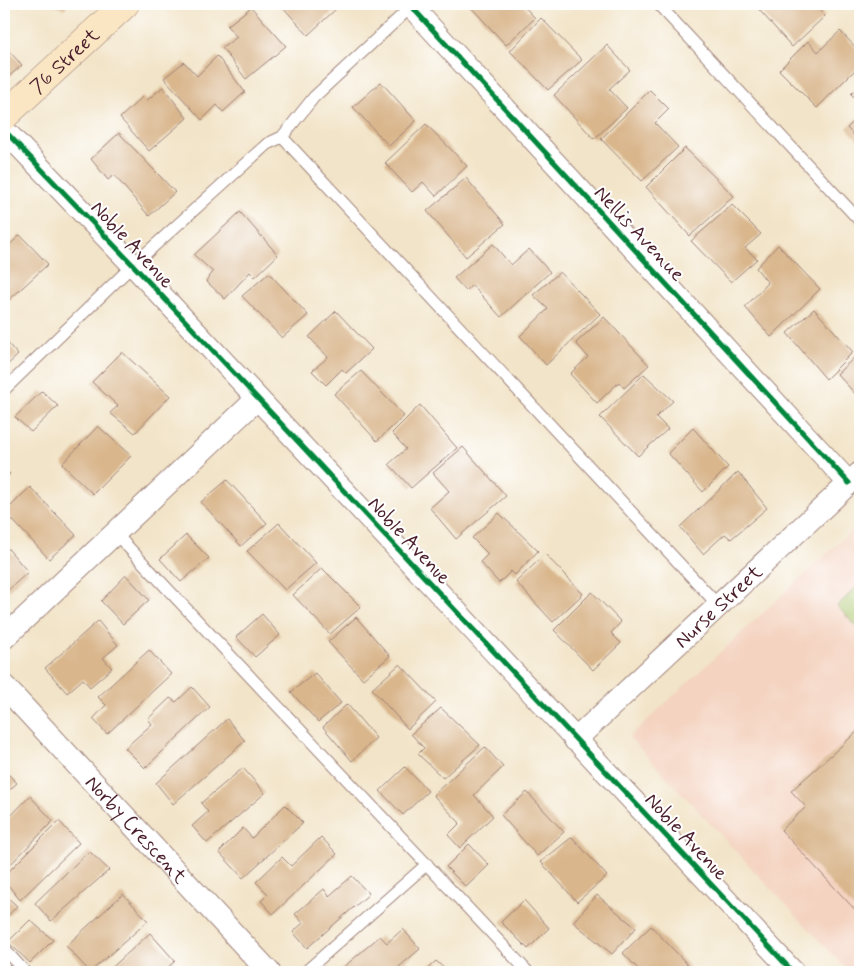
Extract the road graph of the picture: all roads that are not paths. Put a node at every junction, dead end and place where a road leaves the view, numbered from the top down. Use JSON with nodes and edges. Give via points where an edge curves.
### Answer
{"nodes":[{"id":1,"x":125,"y":4,"type":"edge"},
{"id":2,"x":658,"y":4,"type":"edge"},
{"id":3,"x":411,"y":5,"type":"edge"},
{"id":4,"x":4,"y":116,"type":"edge"},
{"id":5,"x":4,"y":130,"type":"edge"},
{"id":6,"x":282,"y":137,"type":"junction"},
{"id":7,"x":860,"y":221,"type":"edge"},
{"id":8,"x":133,"y":265,"type":"junction"},
{"id":9,"x":4,"y":390,"type":"edge"},
{"id":10,"x":257,"y":399,"type":"junction"},
{"id":11,"x":855,"y":478,"type":"edge"},
{"id":12,"x":114,"y":532,"type":"junction"},
{"id":13,"x":718,"y":605,"type":"junction"},
{"id":14,"x":4,"y":638,"type":"edge"},
{"id":15,"x":4,"y":686,"type":"edge"},
{"id":16,"x":575,"y":740,"type":"junction"},
{"id":17,"x":427,"y":864,"type":"junction"},
{"id":18,"x":4,"y":949,"type":"edge"},
{"id":19,"x":25,"y":972,"type":"edge"},
{"id":20,"x":269,"y":972,"type":"edge"},
{"id":21,"x":305,"y":972,"type":"edge"},
{"id":22,"x":528,"y":972,"type":"edge"},
{"id":23,"x":793,"y":972,"type":"edge"}],
"edges":[{"from":1,"to":4,"type":"street","name":"76 Street"},
{"from":2,"to":7,"type":"lane"},
{"from":3,"to":6,"type":"lane","via":[[314,97]]},
{"from":3,"to":11,"type":"street","name":"Nellis Avenue"},
{"from":5,"to":8,"type":"street","name":"Noble Avenue"},
{"from":6,"to":8,"type":"lane","via":[[267,144]]},
{"from":6,"to":13,"type":"lane"},
{"from":8,"to":9,"type":"lane"},
{"from":8,"to":10,"type":"street","name":"Noble Avenue"},
{"from":10,"to":12,"type":"street"},
{"from":10,"to":16,"type":"street","name":"Noble Avenue"},
{"from":11,"to":13,"type":"street","name":"Nurse Street"},
{"from":12,"to":14,"type":"street"},
{"from":12,"to":17,"type":"lane"},
{"from":13,"to":16,"type":"street","name":"Nurse Street"},
{"from":15,"to":20,"type":"street","name":"Norby Crescent"},
{"from":16,"to":23,"type":"street","name":"Noble Avenue"},
{"from":17,"to":21,"type":"lane"},
{"from":17,"to":22,"type":"lane"},
{"from":18,"to":19,"type":"lane"}]}
